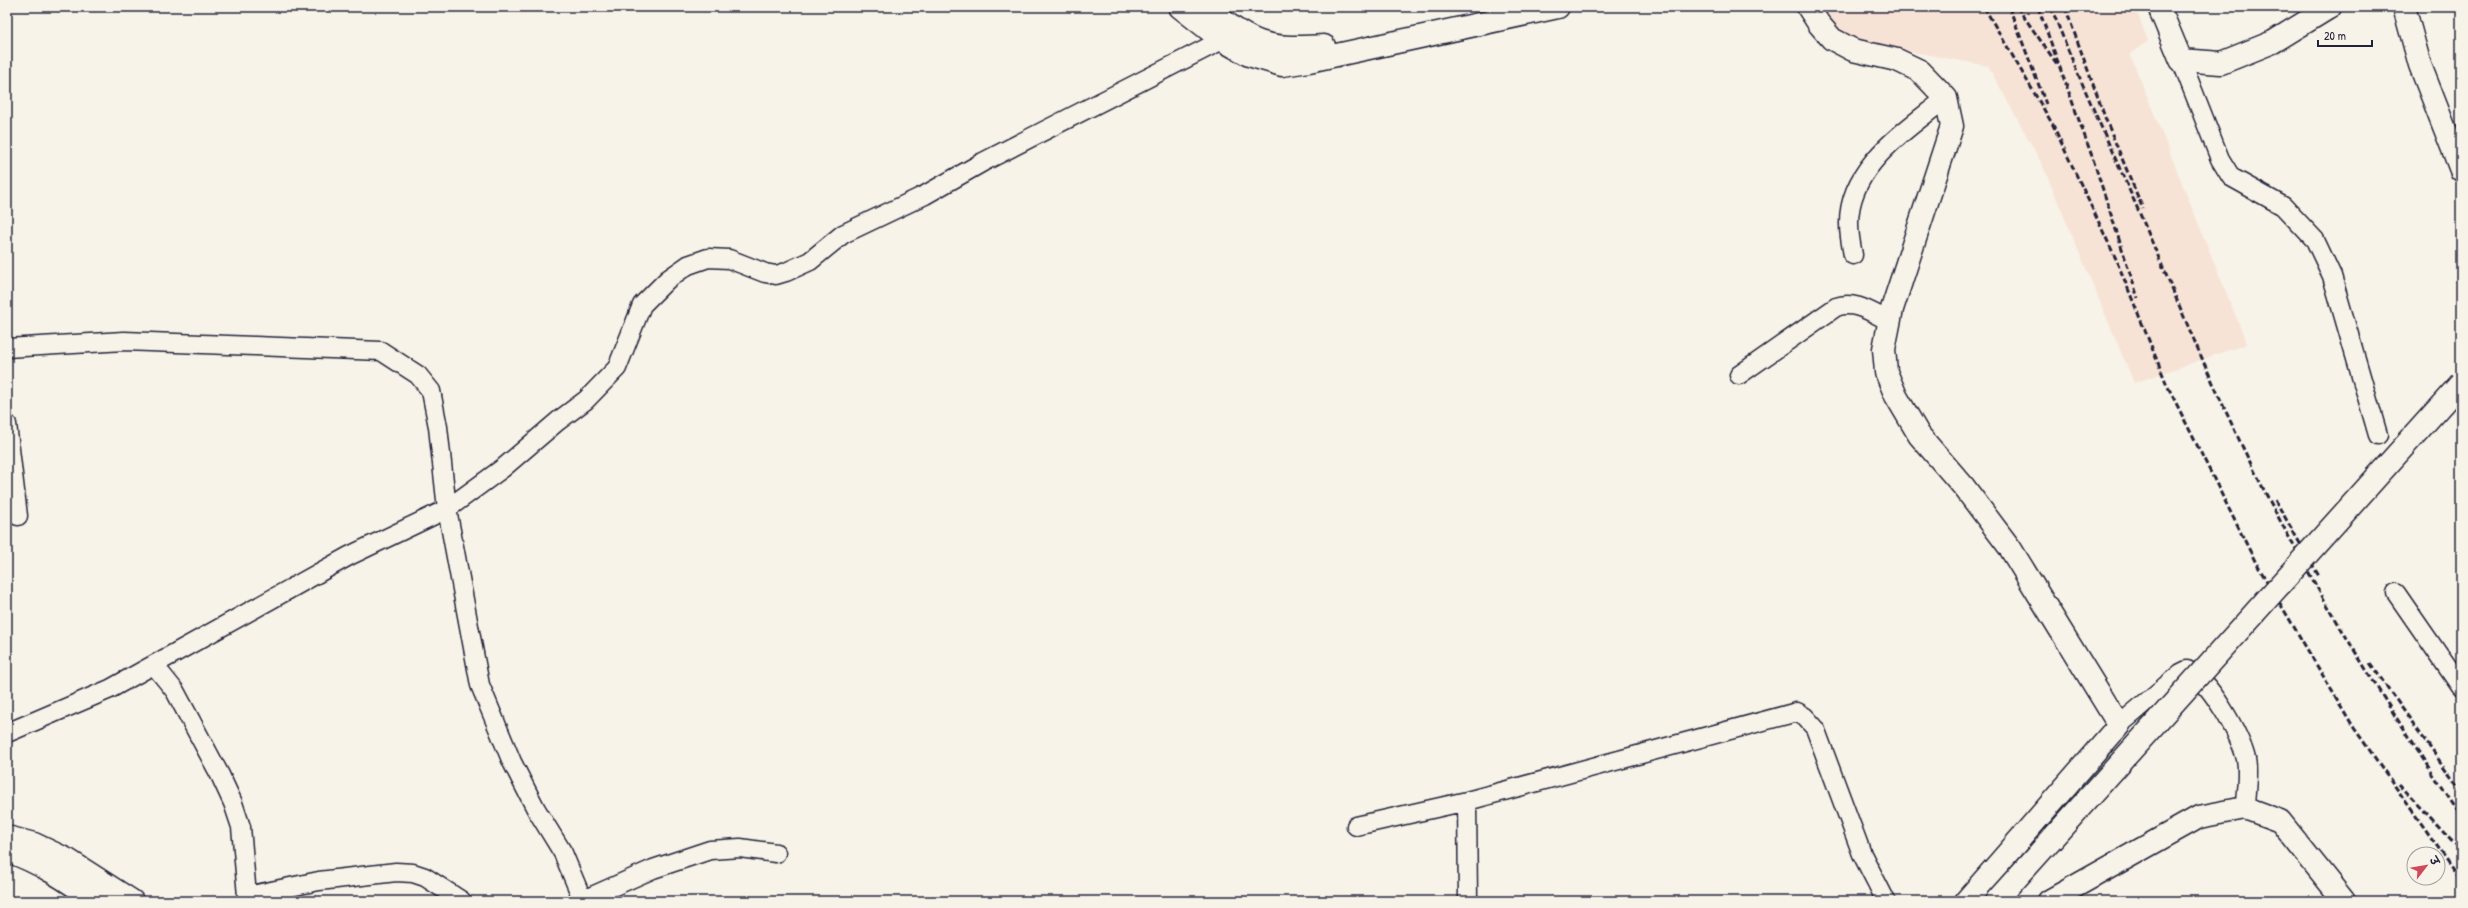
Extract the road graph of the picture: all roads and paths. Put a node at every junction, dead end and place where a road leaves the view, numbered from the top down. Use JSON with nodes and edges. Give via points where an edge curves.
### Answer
{"nodes":[{"id":1,"x":1180,"y":7,"type":"edge"},
{"id":2,"x":1205,"y":7,"type":"edge"},
{"id":3,"x":1489,"y":7,"type":"edge"},
{"id":4,"x":1558,"y":7,"type":"edge"},
{"id":5,"x":1808,"y":7,"type":"edge"},
{"id":6,"x":2158,"y":7,"type":"edge"},
{"id":7,"x":2330,"y":7,"type":"edge"},
{"id":8,"x":2404,"y":7,"type":"edge"},
{"id":9,"x":1230,"y":36,"type":"junction"},
{"id":10,"x":2181,"y":60,"type":"junction"},
{"id":11,"x":1946,"y":98,"type":"junction"},
{"id":12,"x":2461,"y":170,"type":"edge"},
{"id":13,"x":1853,"y":254,"type":"dead end"},
{"id":14,"x":1889,"y":321,"type":"junction"},
{"id":15,"x":7,"y":348,"type":"edge"},
{"id":16,"x":1739,"y":375,"type":"dead end"},
{"id":17,"x":2461,"y":383,"type":"edge"},
{"id":18,"x":7,"y":424,"type":"edge"},
{"id":19,"x":2378,"y":435,"type":"dead end"},
{"id":20,"x":447,"y":509,"type":"junction"},
{"id":21,"x":18,"y":516,"type":"dead end"},
{"id":22,"x":2396,"y":593,"type":"dead end"},
{"id":23,"x":154,"y":665,"type":"junction"},
{"id":24,"x":2461,"y":687,"type":"edge"},
{"id":25,"x":2119,"y":725,"type":"junction"},
{"id":26,"x":7,"y":733,"type":"edge"},
{"id":27,"x":1467,"y":801,"type":"junction"},
{"id":28,"x":2245,"y":808,"type":"junction"},
{"id":29,"x":1356,"y":826,"type":"dead end"},
{"id":30,"x":7,"y":837,"type":"edge"},
{"id":31,"x":7,"y":851,"type":"edge"},
{"id":32,"x":776,"y":853,"type":"dead end"},
{"id":33,"x":246,"y":898,"type":"edge"},
{"id":34,"x":583,"y":900,"type":"edge"},
{"id":35,"x":96,"y":901,"type":"edge"},
{"id":36,"x":132,"y":901,"type":"edge"},
{"id":37,"x":462,"y":901,"type":"edge"},
{"id":38,"x":1468,"y":901,"type":"edge"},
{"id":39,"x":1886,"y":901,"type":"edge"},
{"id":40,"x":1966,"y":901,"type":"edge"},
{"id":41,"x":1996,"y":901,"type":"edge"},
{"id":42,"x":2049,"y":901,"type":"edge"},
{"id":43,"x":2344,"y":901,"type":"edge"}],
"edges":[{"from":1,"to":9,"type":"street"},
{"from":2,"to":9,"type":"street"},
{"from":3,"to":9,"type":"street","via":[[1330,46],[1288,48],[1263,45]]},
{"from":4,"to":9,"type":"street","via":[[1282,65],[1249,55]]},
{"from":5,"to":11,"type":"street","via":[[1832,39],[1853,50],[1897,60],[1920,71]]},
{"from":6,"to":10,"type":"street"},
{"from":7,"to":10,"type":"street","via":[[2273,42],[2221,63]]},
{"from":8,"to":12,"type":"street","via":[[2420,65]]},
{"from":9,"to":20,"type":"street","via":[[983,162],[925,195],[842,234],[810,261],[786,272],[776,275],[760,272],[729,259],[708,258],[688,265],[668,279],[642,306],[617,368],[586,400],[503,468]]},
{"from":10,"to":19,"type":"street","via":[[2220,159],[2231,177],[2283,206],[2314,240],[2332,276]]},
{"from":11,"to":13,"type":"street","via":[[1885,149],[1867,170],[1853,200],[1848,224]]},
{"from":11,"to":14,"type":"street","via":[[1952,126]]},
{"from":14,"to":16,"type":"street","via":[[1846,303],[1836,307]]},
{"from":14,"to":25,"type":"street","via":[[1884,350],[1886,372],[1896,396],[1919,435],[1964,487],[2010,548]]},
{"from":15,"to":20,"type":"street","via":[[124,341],[381,351],[418,375],[431,391],[438,427]]},
{"from":17,"to":41,"type":"street","bridge":true},
{"from":18,"to":21,"type":"street"},
{"from":20,"to":23,"type":"street","via":[[349,556]]},
{"from":20,"to":34,"type":"street","via":[[480,686],[512,762],[536,809],[563,853]]},
{"from":22,"to":24,"type":"street"},
{"from":23,"to":26,"type":"street","via":[[110,689]]},
{"from":23,"to":33,"type":"street","via":[[175,692],[233,802],[241,827]]},
{"from":25,"to":28,"type":"street","via":[[2181,673],[2187,670],[2196,674],[2215,699],[2235,733],[2246,759]]},
{"from":25,"to":40,"type":"street"},
{"from":27,"to":29,"type":"street"},
{"from":27,"to":38,"type":"street"},
{"from":27,"to":39,"type":"street","via":[[1797,712],[1815,728],[1862,854]]},
{"from":28,"to":42,"type":"street","via":[[2199,817]]},
{"from":28,"to":43,"type":"street","via":[[2280,820]]},
{"from":30,"to":36,"type":"street","via":[[34,844],[68,860]]},
{"from":31,"to":35,"type":"street","via":[[62,876]]},
{"from":32,"to":34,"type":"street","via":[[740,848],[710,850],[653,869]]},
{"from":33,"to":37,"type":"street","via":[[319,881],[396,872],[413,873],[425,878]]}]}
